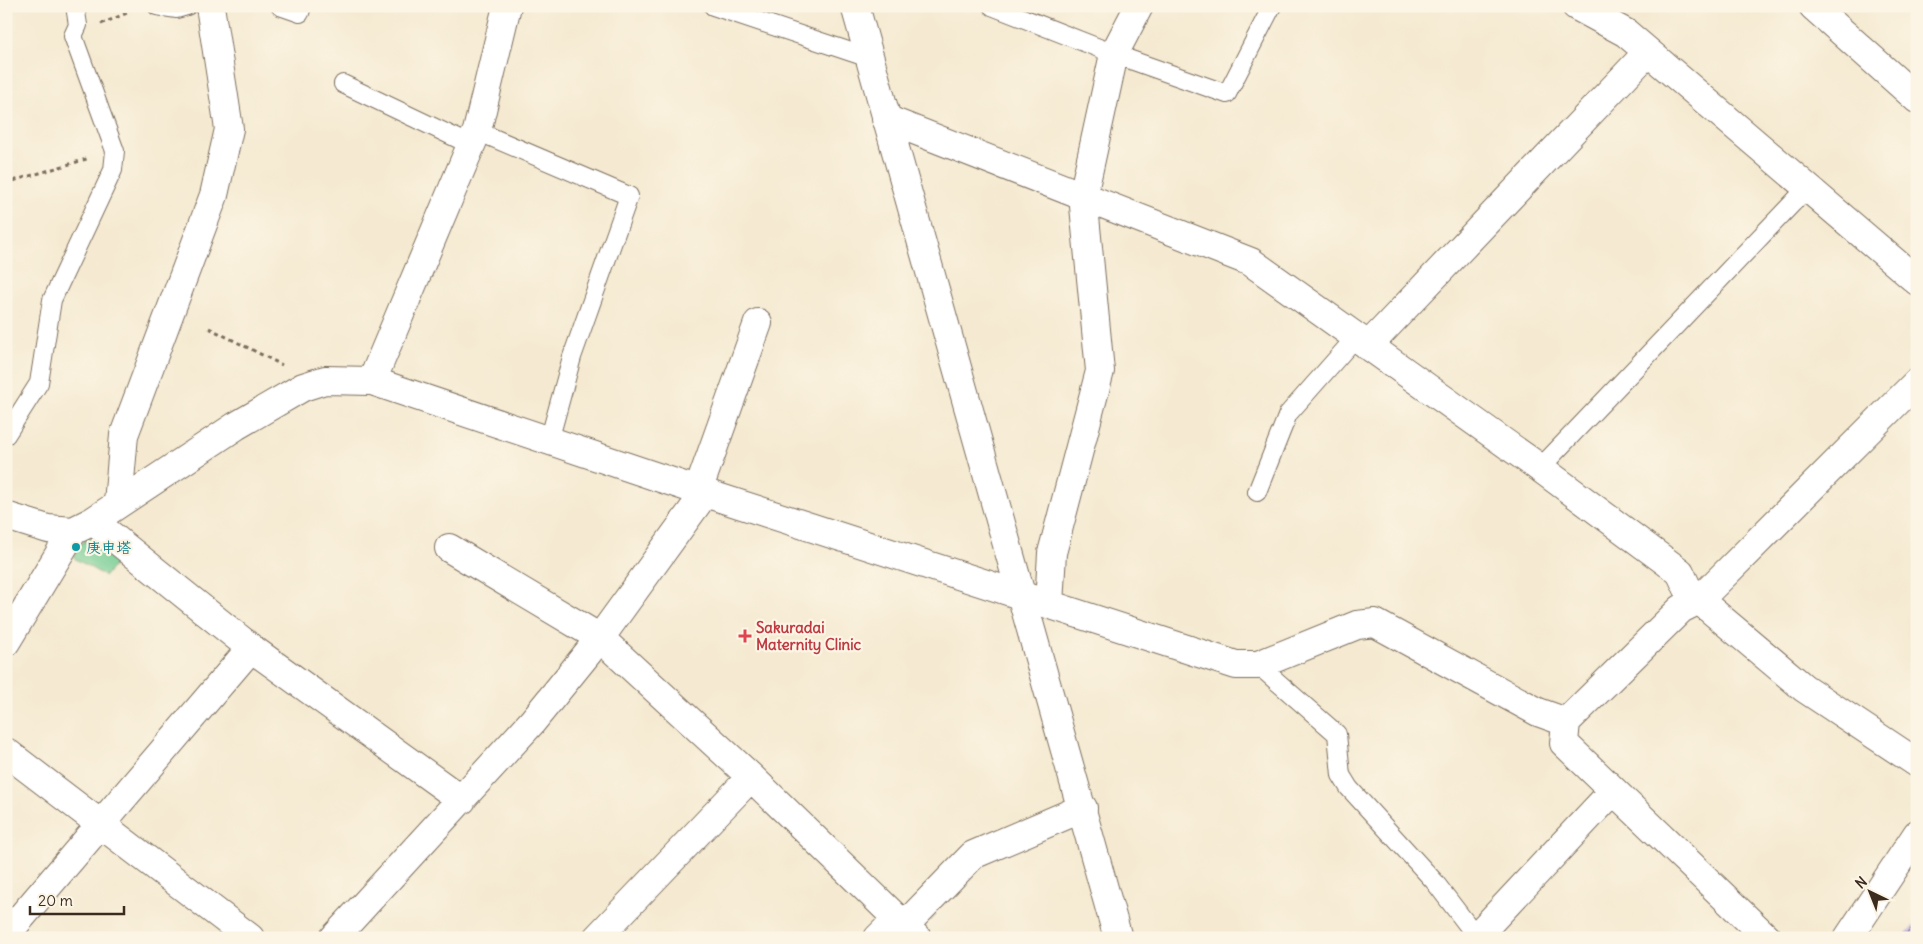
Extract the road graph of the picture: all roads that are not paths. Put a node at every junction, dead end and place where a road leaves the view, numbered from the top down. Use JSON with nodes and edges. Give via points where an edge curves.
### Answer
{"nodes":[{"id":1,"x":75,"y":6,"type":"edge"},
{"id":2,"x":157,"y":6,"type":"edge"},
{"id":3,"x":187,"y":6,"type":"edge"},
{"id":4,"x":210,"y":6,"type":"edge"},
{"id":5,"x":280,"y":6,"type":"edge"},
{"id":6,"x":302,"y":6,"type":"edge"},
{"id":7,"x":507,"y":6,"type":"edge"},
{"id":8,"x":713,"y":6,"type":"edge"},
{"id":9,"x":855,"y":6,"type":"edge"},
{"id":10,"x":992,"y":6,"type":"edge"},
{"id":11,"x":1139,"y":6,"type":"edge"},
{"id":12,"x":1272,"y":6,"type":"edge"},
{"id":13,"x":1576,"y":6,"type":"edge"},
{"id":14,"x":1813,"y":6,"type":"edge"},
{"id":15,"x":1648,"y":52,"type":"junction"},
{"id":16,"x":1114,"y":54,"type":"junction"},
{"id":17,"x":869,"y":58,"type":"junction"},
{"id":18,"x":344,"y":84,"type":"dead end"},
{"id":19,"x":1917,"y":98,"type":"edge"},
{"id":20,"x":886,"y":119,"type":"junction"},
{"id":21,"x":474,"y":138,"type":"junction"},
{"id":22,"x":1807,"y":188,"type":"junction"},
{"id":23,"x":1082,"y":196,"type":"junction"},
{"id":24,"x":1917,"y":281,"type":"edge"},
{"id":25,"x":758,"y":323,"type":"dead end"},
{"id":26,"x":1362,"y":342,"type":"junction"},
{"id":27,"x":372,"y":381,"type":"junction"},
{"id":28,"x":1917,"y":382,"type":"edge"},
{"id":29,"x":6,"y":435,"type":"edge"},
{"id":30,"x":549,"y":441,"type":"junction"},
{"id":31,"x":1540,"y":468,"type":"junction"},
{"id":32,"x":701,"y":492,"type":"junction"},
{"id":33,"x":1257,"y":492,"type":"dead end"},
{"id":34,"x":118,"y":503,"type":"junction"},
{"id":35,"x":6,"y":516,"type":"edge"},
{"id":36,"x":83,"y":526,"type":"junction"},
{"id":37,"x":449,"y":548,"type":"dead end"},
{"id":38,"x":1022,"y":595,"type":"junction"},
{"id":39,"x":1699,"y":600,"type":"junction"},
{"id":40,"x":1049,"y":604,"type":"junction"},
{"id":41,"x":600,"y":638,"type":"junction"},
{"id":42,"x":6,"y":642,"type":"edge"},
{"id":43,"x":251,"y":648,"type":"junction"},
{"id":44,"x":1258,"y":665,"type":"junction"},
{"id":45,"x":1566,"y":722,"type":"junction"},
{"id":46,"x":6,"y":752,"type":"edge"},
{"id":47,"x":1917,"y":763,"type":"edge"},
{"id":48,"x":751,"y":777,"type":"junction"},
{"id":49,"x":1613,"y":791,"type":"junction"},
{"id":50,"x":462,"y":800,"type":"junction"},
{"id":51,"x":1083,"y":808,"type":"junction"},
{"id":52,"x":102,"y":825,"type":"junction"},
{"id":53,"x":1917,"y":834,"type":"edge"},
{"id":54,"x":907,"y":927,"type":"edge"},
{"id":55,"x":6,"y":935,"type":"edge"},
{"id":56,"x":1476,"y":937,"type":"edge"},
{"id":57,"x":250,"y":938,"type":"edge"},
{"id":58,"x":334,"y":938,"type":"edge"},
{"id":59,"x":598,"y":938,"type":"edge"},
{"id":60,"x":878,"y":938,"type":"edge"},
{"id":61,"x":1118,"y":938,"type":"edge"},
{"id":62,"x":1767,"y":938,"type":"edge"},
{"id":63,"x":1848,"y":938,"type":"edge"}],
"edges":[{"from":1,"to":29,"type":"lane","via":[[78,25],[73,36],[114,151],[114,170],[52,300],[39,383]]},
{"from":2,"to":3,"type":"lane"},
{"from":4,"to":34,"type":"street","via":[[229,130],[214,195],[124,435]]},
{"from":5,"to":6,"type":"lane","via":[[300,13]]},
{"from":7,"to":21,"type":"street"},
{"from":8,"to":17,"type":"lane"},
{"from":9,"to":17,"type":"street"},
{"from":10,"to":16,"type":"lane"},
{"from":11,"to":16,"type":"street"},
{"from":12,"to":16,"type":"lane","via":[[1227,94]]},
{"from":13,"to":15,"type":"street","via":[[1626,33]]},
{"from":14,"to":19,"type":"street"},
{"from":15,"to":22,"type":"street"},
{"from":15,"to":26,"type":"street"},
{"from":16,"to":23,"type":"street"},
{"from":17,"to":20,"type":"street"},
{"from":18,"to":21,"type":"lane"},
{"from":20,"to":23,"type":"street"},
{"from":20,"to":38,"type":"street"},
{"from":21,"to":27,"type":"street"},
{"from":21,"to":30,"type":"lane","via":[[629,196],[572,357]]},
{"from":22,"to":24,"type":"street"},
{"from":22,"to":31,"type":"lane"},
{"from":23,"to":26,"type":"street","via":[[1251,262]]},
{"from":23,"to":40,"type":"street","via":[[1100,371],[1052,553]]},
{"from":25,"to":32,"type":"street"},
{"from":26,"to":31,"type":"street"},
{"from":26,"to":33,"type":"lane","via":[[1288,414]]},
{"from":27,"to":30,"type":"street"},
{"from":27,"to":34,"type":"street","via":[[325,380],[303,387],[236,426]]},
{"from":28,"to":39,"type":"street"},
{"from":30,"to":32,"type":"street"},
{"from":31,"to":39,"type":"street","via":[[1680,572],[1687,587]]},
{"from":32,"to":38,"type":"street"},
{"from":32,"to":41,"type":"street"},
{"from":34,"to":36,"type":"street"},
{"from":35,"to":36,"type":"street","via":[[48,529]]},
{"from":36,"to":42,"type":"street"},
{"from":36,"to":43,"type":"street"},
{"from":37,"to":41,"type":"street"},
{"from":38,"to":40,"type":"street"},
{"from":38,"to":51,"type":"street"},
{"from":39,"to":45,"type":"street","via":[[1681,609]]},
{"from":39,"to":47,"type":"street","via":[[1804,688]]},
{"from":40,"to":44,"type":"street","via":[[1236,665]]},
{"from":41,"to":48,"type":"street"},
{"from":41,"to":50,"type":"street","via":[[532,722]]},
{"from":43,"to":50,"type":"street"},
{"from":43,"to":52,"type":"street"},
{"from":44,"to":45,"type":"street","via":[[1357,625],[1375,623],[1538,712]]},
{"from":44,"to":56,"type":"lane","via":[[1337,734],[1341,775],[1434,881]]},
{"from":45,"to":49,"type":"street","via":[[1564,743]]},
{"from":46,"to":52,"type":"street"},
{"from":48,"to":54,"type":"street"},
{"from":48,"to":59,"type":"street"},
{"from":49,"to":56,"type":"street"},
{"from":49,"to":62,"type":"street"},
{"from":50,"to":58,"type":"street"},
{"from":51,"to":54,"type":"street","via":[[973,855]]},
{"from":51,"to":61,"type":"street"},
{"from":52,"to":55,"type":"street"},
{"from":52,"to":57,"type":"street"},
{"from":53,"to":63,"type":"street"},
{"from":54,"to":60,"type":"street"}]}
